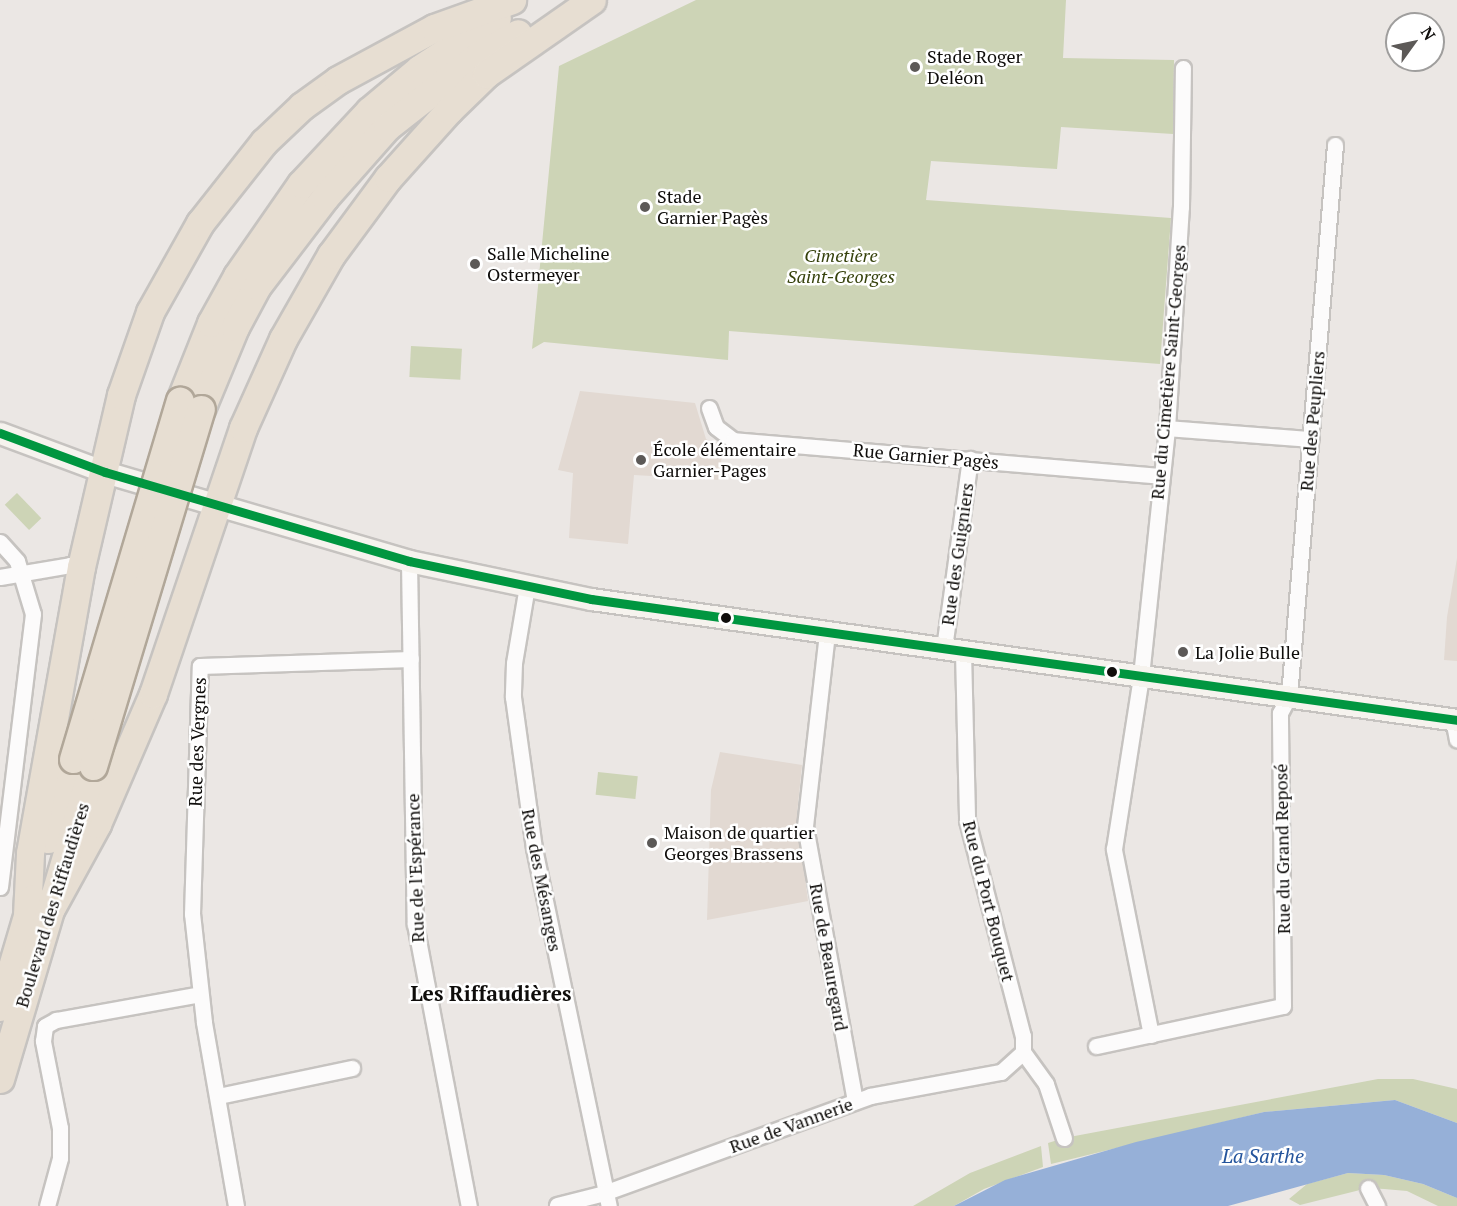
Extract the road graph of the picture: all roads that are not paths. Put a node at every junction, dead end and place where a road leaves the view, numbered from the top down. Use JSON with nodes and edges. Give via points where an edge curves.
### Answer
{"nodes":[{"id":1,"x":512,"y":0,"type":"edge"},
{"id":2,"x":529,"y":0,"type":"edge"},
{"id":3,"x":578,"y":0,"type":"edge"},
{"id":4,"x":592,"y":0,"type":"edge"},
{"id":5,"x":1183,"y":68,"type":"dead end"},
{"id":6,"x":1335,"y":145,"type":"dead end"},
{"id":7,"x":191,"y":405,"type":"junction"},
{"id":8,"x":709,"y":408,"type":"dead end"},
{"id":9,"x":1167,"y":428,"type":"junction"},
{"id":10,"x":0,"y":433,"type":"edge"},
{"id":11,"x":1311,"y":439,"type":"junction"},
{"id":12,"x":970,"y":459,"type":"junction"},
{"id":13,"x":105,"y":472,"type":"junction"},
{"id":14,"x":1161,"y":476,"type":"junction"},
{"id":15,"x":219,"y":506,"type":"junction"},
{"id":16,"x":0,"y":542,"type":"edge"},
{"id":17,"x":409,"y":561,"type":"junction"},
{"id":18,"x":81,"y":567,"type":"junction"},
{"id":19,"x":22,"y":573,"type":"junction"},
{"id":20,"x":0,"y":578,"type":"edge"},
{"id":21,"x":527,"y":586,"type":"junction"},
{"id":22,"x":828,"y":633,"type":"junction"},
{"id":23,"x":954,"y":650,"type":"junction"},
{"id":24,"x":411,"y":659,"type":"junction"},
{"id":25,"x":1141,"y":676,"type":"junction"},
{"id":26,"x":1289,"y":696,"type":"junction"},
{"id":27,"x":1455,"y":719,"type":"edge"},
{"id":28,"x":1457,"y":740,"type":"edge"},
{"id":29,"x":0,"y":887,"type":"edge"},
{"id":30,"x":39,"y":912,"type":"junction"},
{"id":31,"x":200,"y":994,"type":"junction"},
{"id":32,"x":0,"y":1007,"type":"edge"},
{"id":33,"x":1151,"y":1035,"type":"junction"},
{"id":34,"x":1096,"y":1046,"type":"dead end"},
{"id":35,"x":1023,"y":1052,"type":"junction"},
{"id":36,"x":352,"y":1068,"type":"dead end"},
{"id":37,"x":0,"y":1079,"type":"edge"},
{"id":38,"x":218,"y":1096,"type":"junction"},
{"id":39,"x":855,"y":1102,"type":"junction"},
{"id":40,"x":1064,"y":1138,"type":"dead end"},
{"id":41,"x":1368,"y":1188,"type":"dead end"},
{"id":42,"x":606,"y":1200,"type":"edge"},
{"id":43,"x":557,"y":1205,"type":"edge"},
{"id":44,"x":47,"y":1206,"type":"edge"},
{"id":45,"x":236,"y":1206,"type":"edge"},
{"id":46,"x":469,"y":1206,"type":"edge"},
{"id":47,"x":1377,"y":1206,"type":"edge"}],
"edges":[{"from":1,"to":13,"type":"highway","via":[[434,28],[338,80],[302,106],[264,142],[200,224],[150,312],[122,395]]},
{"from":2,"to":7,"type":"highway","via":[[469,34],[419,69],[369,111],[301,184],[237,276],[211,323]]},
{"from":3,"to":7,"type":"highway","via":[[480,54],[387,127],[291,238],[257,286]]},
{"from":4,"to":15,"type":"highway","via":[[486,74],[388,178],[338,245],[283,339],[243,428]]},
{"from":5,"to":9,"type":"street","name":"Rue du Cimetière Saint-Georges","via":[[1181,207]]},
{"from":6,"to":11,"type":"street","name":"Rue des Peupliers"},
{"from":7,"to":30,"type":"highway","name":"Boulevard des Riffaudières","bridge":true},
{"from":8,"to":12,"type":"street","name":"Rue Garnier Pagès","via":[[716,427],[734,440]]},
{"from":9,"to":11,"type":"street"},
{"from":9,"to":14,"type":"street","name":"Rue du Cimetière Saint-Georges"},
{"from":10,"to":13,"type":"main road"},
{"from":11,"to":26,"type":"street","name":"Rue des Peupliers"},
{"from":12,"to":14,"type":"street","name":"Rue Garnier Pagès"},
{"from":12,"to":23,"type":"street","name":"Rue des Guigniers"},
{"from":13,"to":15,"type":"main road"},
{"from":13,"to":18,"type":"highway"},
{"from":14,"to":25,"type":"street","name":"Rue du Cimetière Saint-Georges"},
{"from":15,"to":17,"type":"main road"},
{"from":15,"to":30,"type":"highway","via":[[153,694],[97,824]]},
{"from":16,"to":19,"type":"street"},
{"from":17,"to":21,"type":"main road"},
{"from":17,"to":24,"type":"street","name":"Rue de l'Espérance"},
{"from":18,"to":19,"type":"street","via":[[70,565]]},
{"from":18,"to":30,"type":"highway","via":[[30,853]]},
{"from":19,"to":20,"type":"street"},
{"from":19,"to":29,"type":"street","via":[[33,614]]},
{"from":21,"to":22,"type":"main road"},
{"from":21,"to":42,"type":"street","name":"Rue des Mésanges","via":[[514,663],[513,697],[534,848]]},
{"from":22,"to":23,"type":"main road"},
{"from":22,"to":39,"type":"street","name":"Rue de Beauregard","via":[[805,826]]},
{"from":23,"to":25,"type":"main road"},
{"from":23,"to":35,"type":"street","name":"Rue du Port Bouquet","via":[[967,820],[1023,1036]]},
{"from":24,"to":31,"type":"street","name":"Rue des Vergnes","via":[[200,666],[192,914]]},
{"from":24,"to":46,"type":"street","name":"Rue de l'Espérance","via":[[418,954]]},
{"from":25,"to":26,"type":"main road"},
{"from":25,"to":33,"type":"street","name":"Rue du Cimetière Saint-Georges","via":[[1114,849]]},
{"from":26,"to":27,"type":"main road"},
{"from":26,"to":33,"type":"street","name":"Rue du Grand Reposé","via":[[1280,713],[1283,1006]]},
{"from":27,"to":28,"type":"street"},
{"from":30,"to":32,"type":"highway","name":"Boulevard des Riffaudières"},
{"from":30,"to":37,"type":"highway","name":"Boulevard des Riffaudières"},
{"from":31,"to":38,"type":"street","name":"Rue des Vergnes"},
{"from":31,"to":44,"type":"street","via":[[56,1020],[45,1026],[44,1041],[60,1128],[60,1158]]},
{"from":33,"to":34,"type":"street"},
{"from":35,"to":39,"type":"street","name":"Rue de Vannerie","via":[[1001,1072]]},
{"from":35,"to":40,"type":"street","name":"Rue du Port Bouquet","via":[[1046,1084]]},
{"from":36,"to":38,"type":"street"},
{"from":38,"to":45,"type":"street","name":"Rue des Vergnes"},
{"from":39,"to":42,"type":"street","name":"Rue de Vannerie"},
{"from":41,"to":47,"type":"street"},
{"from":42,"to":43,"type":"street","name":"Rue de Vannerie"}]}
